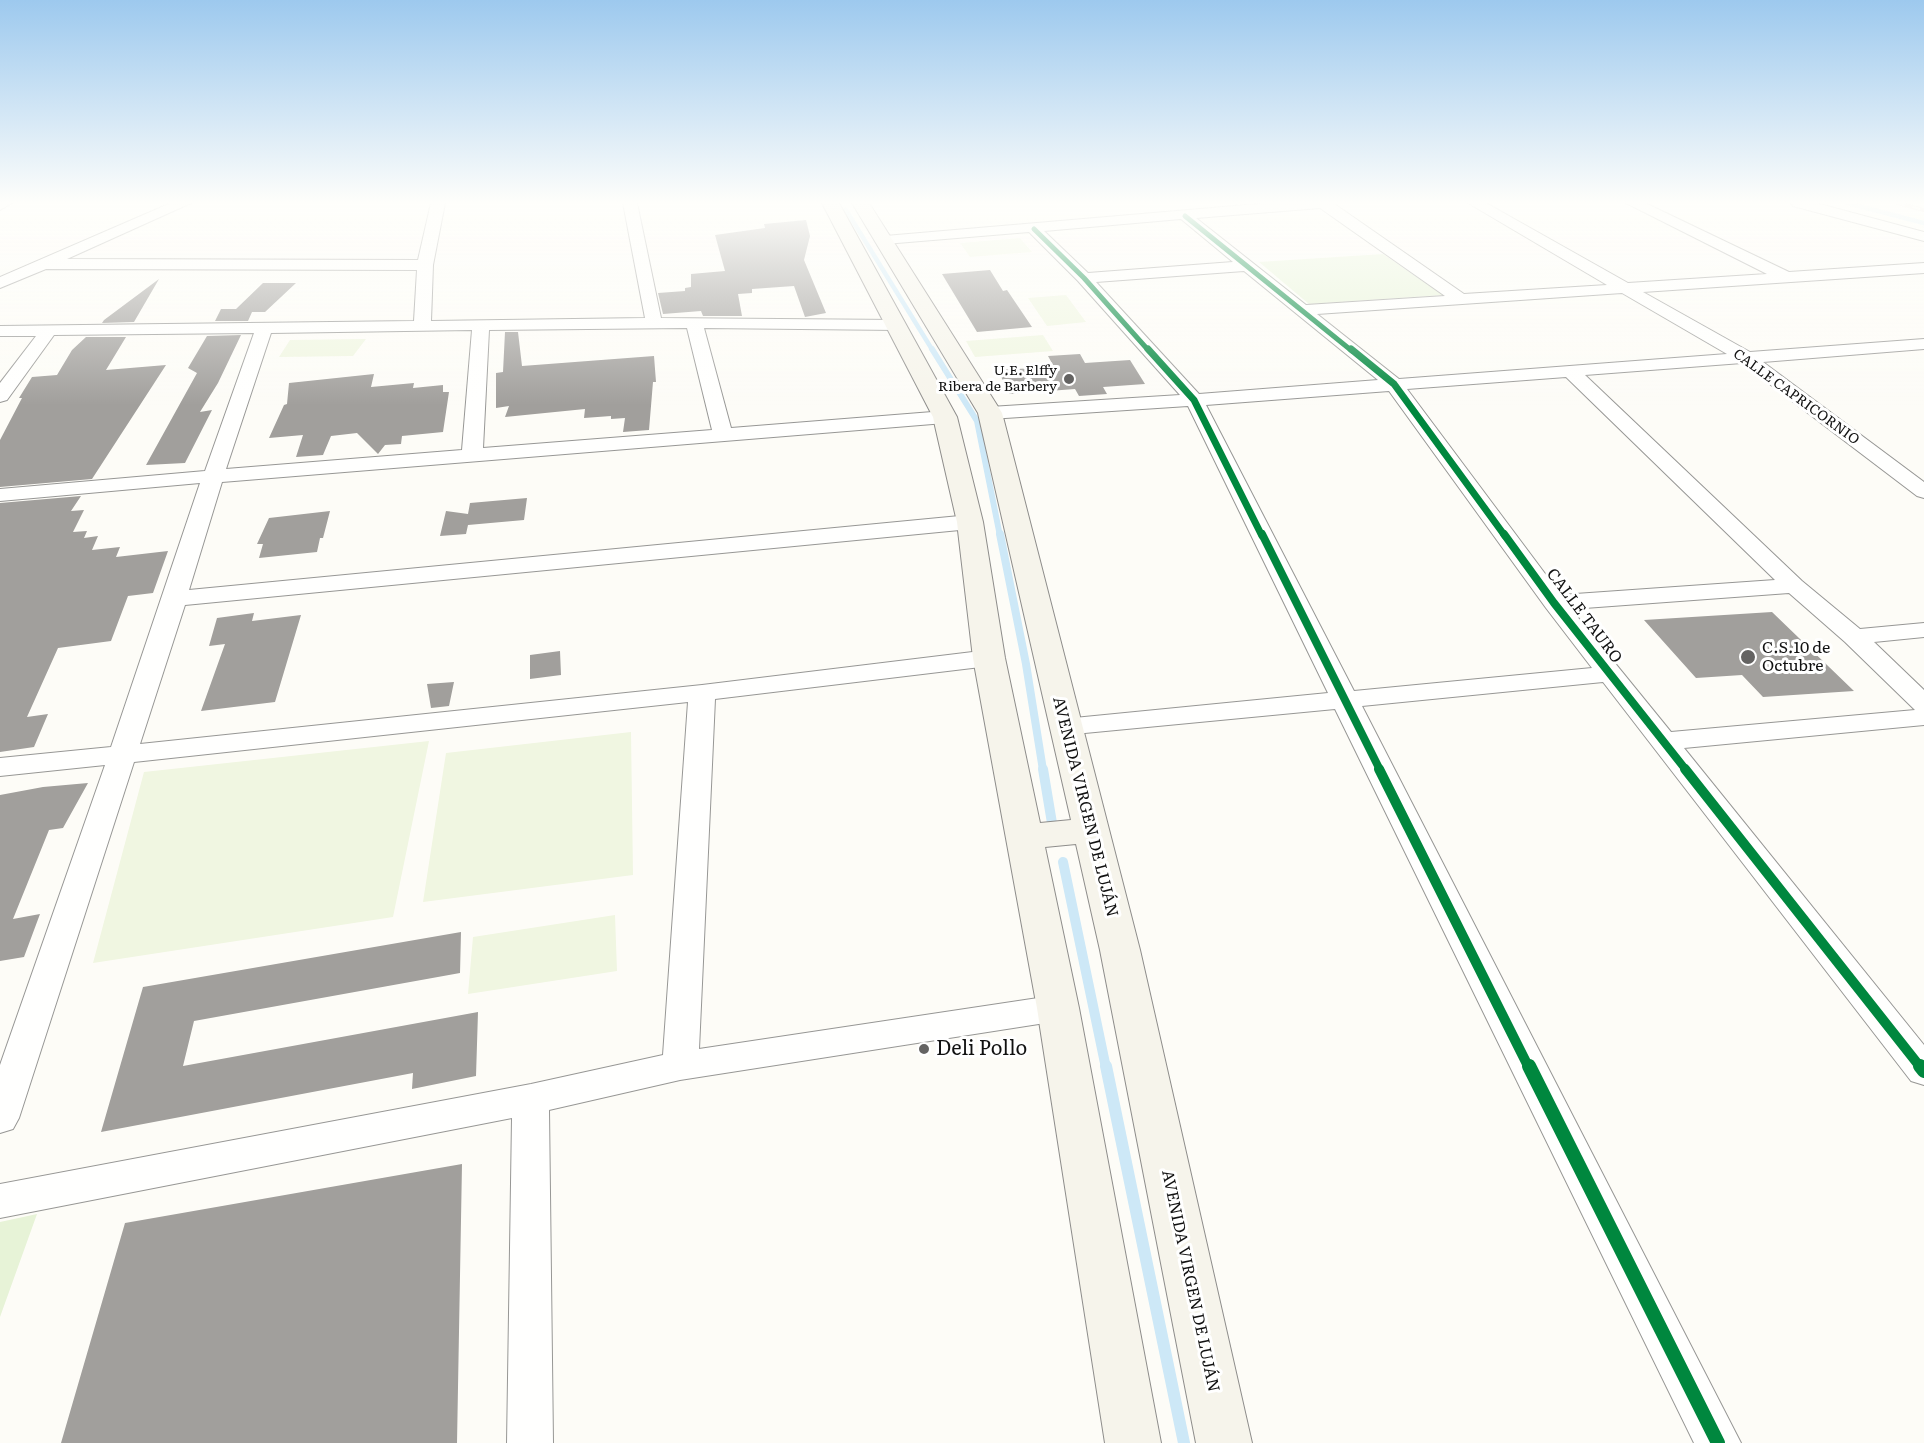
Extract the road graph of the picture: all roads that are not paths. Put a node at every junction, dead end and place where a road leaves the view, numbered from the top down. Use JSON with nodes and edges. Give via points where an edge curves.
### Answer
{"nodes":[{"id":1,"x":29,"y":270,"type":"edge"},
{"id":2,"x":425,"y":270,"type":"edge"},
{"id":3,"x":643,"y":270,"type":"edge"},
{"id":4,"x":867,"y":270,"type":"edge"},
{"id":5,"x":903,"y":270,"type":"edge"},
{"id":6,"x":1076,"y":270,"type":"edge"},
{"id":7,"x":1189,"y":270,"type":"edge"},
{"id":8,"x":1254,"y":270,"type":"edge"},
{"id":9,"x":1419,"y":270,"type":"edge"},
{"id":10,"x":1592,"y":270,"type":"edge"},
{"id":11,"x":1770,"y":270,"type":"edge"},
{"id":12,"x":1892,"y":270,"type":"edge"},
{"id":13,"x":1084,"y":278,"type":"junction"},
{"id":14,"x":1786,"y":278,"type":"junction"},
{"id":15,"x":0,"y":283,"type":"edge"},
{"id":16,"x":1624,"y":289,"type":"junction"},
{"id":17,"x":1460,"y":299,"type":"junction"},
{"id":18,"x":1305,"y":310,"type":"junction"},
{"id":19,"x":654,"y":323,"type":"junction"},
{"id":20,"x":694,"y":324,"type":"junction"},
{"id":21,"x":897,"y":325,"type":"junction"},
{"id":22,"x":423,"y":326,"type":"junction"},
{"id":23,"x":482,"y":326,"type":"junction"},
{"id":24,"x":264,"y":329,"type":"junction"},
{"id":25,"x":0,"y":331,"type":"edge"},
{"id":26,"x":48,"y":332,"type":"junction"},
{"id":27,"x":1923,"y":345,"type":"edge"},
{"id":28,"x":1744,"y":356,"type":"junction"},
{"id":29,"x":1571,"y":372,"type":"junction"},
{"id":30,"x":1394,"y":384,"type":"junction"},
{"id":31,"x":0,"y":396,"type":"edge"},
{"id":32,"x":1194,"y":400,"type":"junction"},
{"id":33,"x":990,"y":413,"type":"junction"},
{"id":34,"x":945,"y":417,"type":"junction"},
{"id":35,"x":723,"y":435,"type":"junction"},
{"id":36,"x":472,"y":455,"type":"junction"},
{"id":37,"x":213,"y":476,"type":"junction"},
{"id":38,"x":1924,"y":492,"type":"edge"},
{"id":39,"x":0,"y":495,"type":"edge"},
{"id":40,"x":970,"y":522,"type":"junction"},
{"id":41,"x":1794,"y":586,"type":"junction"},
{"id":42,"x":175,"y":599,"type":"junction"},
{"id":43,"x":1554,"y":603,"type":"junction"},
{"id":44,"x":1924,"y":630,"type":"edge"},
{"id":45,"x":1854,"y":637,"type":"junction"},
{"id":46,"x":989,"y":658,"type":"junction"},
{"id":47,"x":1609,"y":674,"type":"junction"},
{"id":48,"x":702,"y":693,"type":"junction"},
{"id":49,"x":1344,"y":700,"type":"junction"},
{"id":50,"x":1924,"y":704,"type":"edge"},
{"id":51,"x":1924,"y":717,"type":"edge"},
{"id":52,"x":1064,"y":727,"type":"junction"},
{"id":53,"x":1665,"y":741,"type":"junction"},
{"id":54,"x":122,"y":753,"type":"junction"},
{"id":55,"x":0,"y":767,"type":"edge"},
{"id":56,"x":1091,"y":831,"type":"junction"},
{"id":57,"x":1026,"y":836,"type":"junction"},
{"id":58,"x":1058,"y":1008,"type":"junction"},
{"id":59,"x":680,"y":1066,"type":"junction"},
{"id":60,"x":1924,"y":1071,"type":"edge"},
{"id":61,"x":531,"y":1100,"type":"junction"},
{"id":62,"x":0,"y":1118,"type":"edge"},
{"id":63,"x":0,"y":1201,"type":"edge"},
{"id":64,"x":530,"y":1443,"type":"edge"},
{"id":65,"x":1133,"y":1443,"type":"edge"},
{"id":66,"x":1224,"y":1443,"type":"edge"},
{"id":67,"x":1718,"y":1443,"type":"edge"}],
"edges":[{"from":1,"to":15,"type":"street"},
{"from":2,"to":22,"type":"street"},
{"from":3,"to":19,"type":"street"},
{"from":4,"to":21,"type":"main road"},
{"from":5,"to":33,"type":"main road","name":"AVENIDA VIRGEN DE LUJÁN"},
{"from":6,"to":13,"type":"street"},
{"from":7,"to":13,"type":"street"},
{"from":8,"to":18,"type":"street","name":"CALLE TAURO"},
{"from":9,"to":17,"type":"street"},
{"from":10,"to":16,"type":"street","name":"CALLE CAPRICORNIO"},
{"from":11,"to":14,"type":"street"},
{"from":12,"to":14,"type":"street"},
{"from":13,"to":32,"type":"street"},
{"from":14,"to":16,"type":"street"},
{"from":16,"to":17,"type":"street"},
{"from":16,"to":28,"type":"street","name":"CALLE CAPRICORNIO"},
{"from":17,"to":18,"type":"street"},
{"from":18,"to":30,"type":"street","name":"CALLE TAURO"},
{"from":19,"to":20,"type":"street"},
{"from":19,"to":23,"type":"street"},
{"from":20,"to":21,"type":"street"},
{"from":20,"to":35,"type":"street"},
{"from":21,"to":34,"type":"main road"},
{"from":22,"to":23,"type":"street"},
{"from":22,"to":24,"type":"street"},
{"from":23,"to":36,"type":"street"},
{"from":24,"to":26,"type":"street"},
{"from":24,"to":37,"type":"street"},
{"from":25,"to":26,"type":"street"},
{"from":26,"to":31,"type":"street"},
{"from":27,"to":28,"type":"street"},
{"from":28,"to":29,"type":"street"},
{"from":28,"to":38,"type":"street","name":"CALLE CAPRICORNIO"},
{"from":29,"to":30,"type":"street"},
{"from":29,"to":41,"type":"street"},
{"from":30,"to":32,"type":"street"},
{"from":30,"to":43,"type":"street","name":"CALLE TAURO"},
{"from":32,"to":33,"type":"street"},
{"from":32,"to":49,"type":"street"},
{"from":33,"to":52,"type":"main road","name":"AVENIDA VIRGEN DE LUJÁN"},
{"from":34,"to":35,"type":"street"},
{"from":34,"to":40,"type":"main road"},
{"from":35,"to":36,"type":"street"},
{"from":36,"to":37,"type":"street"},
{"from":37,"to":39,"type":"street"},
{"from":37,"to":42,"type":"street"},
{"from":40,"to":42,"type":"street"},
{"from":40,"to":46,"type":"main road"},
{"from":41,"to":43,"type":"street"},
{"from":41,"to":45,"type":"street"},
{"from":42,"to":54,"type":"street"},
{"from":43,"to":47,"type":"street","name":"CALLE TAURO"},
{"from":44,"to":45,"type":"street"},
{"from":45,"to":50,"type":"street"},
{"from":46,"to":48,"type":"street"},
{"from":46,"to":57,"type":"main road"},
{"from":47,"to":49,"type":"street"},
{"from":47,"to":53,"type":"street","name":"CALLE TAURO"},
{"from":48,"to":54,"type":"street"},
{"from":48,"to":59,"type":"street"},
{"from":49,"to":52,"type":"street"},
{"from":49,"to":67,"type":"street"},
{"from":51,"to":53,"type":"street"},
{"from":52,"to":56,"type":"main road","name":"AVENIDA VIRGEN DE LUJÁN"},
{"from":53,"to":60,"type":"street","name":"CALLE TAURO"},
{"from":54,"to":55,"type":"street"},
{"from":54,"to":62,"type":"street"},
{"from":56,"to":57,"type":"main road"},
{"from":56,"to":66,"type":"main road","name":"AVENIDA VIRGEN DE LUJÁN","via":[[1120,950]]},
{"from":57,"to":58,"type":"main road"},
{"from":58,"to":59,"type":"street"},
{"from":58,"to":65,"type":"main road"},
{"from":59,"to":61,"type":"street"},
{"from":61,"to":63,"type":"street"},
{"from":61,"to":64,"type":"street"}]}
